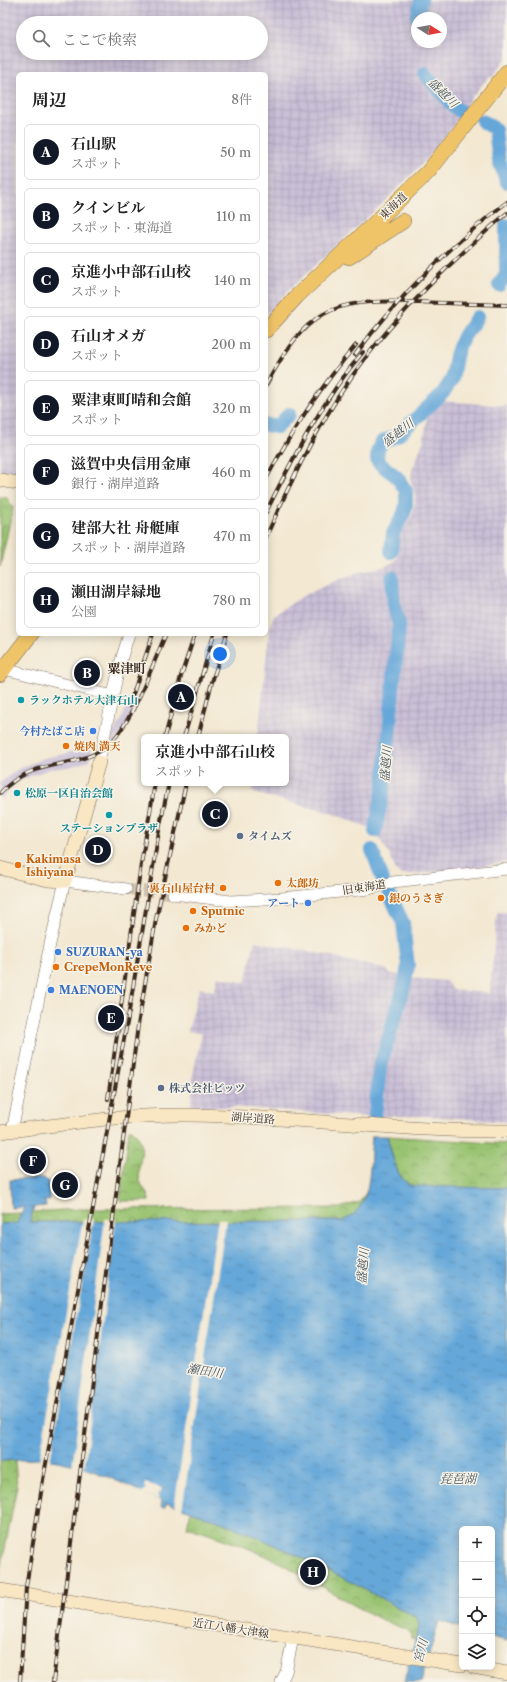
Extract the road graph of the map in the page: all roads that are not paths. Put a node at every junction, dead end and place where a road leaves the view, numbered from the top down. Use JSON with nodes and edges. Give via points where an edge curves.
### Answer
{"nodes":[{"id":1,"x":507,"y":72,"type":"edge"},
{"id":2,"x":390,"y":209,"type":"junction"},
{"id":3,"x":403,"y":221,"type":"junction"},
{"id":4,"x":367,"y":231,"type":"junction"},
{"id":5,"x":330,"y":265,"type":"junction"},
{"id":6,"x":268,"y":328,"type":"edge"},
{"id":7,"x":0,"y":480,"type":"edge"},
{"id":8,"x":16,"y":483,"type":"edge"},
{"id":9,"x":29,"y":636,"type":"edge"},
{"id":10,"x":128,"y":636,"type":"edge"},
{"id":11,"x":1,"y":670,"type":"edge"},
{"id":12,"x":113,"y":696,"type":"junction"},
{"id":13,"x":99,"y":762,"type":"joint"},
{"id":14,"x":0,"y":868,"type":"edge"},
{"id":15,"x":507,"y":869,"type":"edge"},
{"id":16,"x":65,"y":881,"type":"junction"},
{"id":17,"x":126,"y":889,"type":"tunnel mouth"},
{"id":18,"x":173,"y":894,"type":"tunnel mouth"},
{"id":19,"x":6,"y":1131,"type":"edge"},
{"id":20,"x":507,"y":1131,"type":"edge"},
{"id":21,"x":0,"y":1590,"type":"edge"},
{"id":22,"x":293,"y":1638,"type":"junction"},
{"id":23,"x":459,"y":1665,"type":"edge"},
{"id":24,"x":490,"y":1670,"type":"edge"},
{"id":25,"x":507,"y":1673,"type":"edge"},
{"id":26,"x":281,"y":1682,"type":"edge"}],
"edges":[{"from":1,"to":2,"type":"highway","name":"東海道","via":[[432,167]]},
{"from":2,"to":3,"type":"highway","via":[[394,221]]},
{"from":2,"to":4,"type":"highway","name":"東海道"},
{"from":3,"to":4,"type":"highway"},
{"from":3,"to":5,"type":"highway","via":[[355,254]]},
{"from":4,"to":5,"type":"highway","name":"東海道"},
{"from":5,"to":6,"type":"highway","name":"東海道","via":[[286,306]]},
{"from":7,"to":8,"type":"main road"},
{"from":9,"to":11,"type":"highway"},
{"from":10,"to":12,"type":"street"},
{"from":11,"to":12,"type":"street"},
{"from":12,"to":13,"type":"street"},
{"from":13,"to":16,"type":"main road"},
{"from":14,"to":16,"type":"main road","via":[[48,880]]},
{"from":15,"to":18,"type":"street","name":"旧東海道","via":[[393,882],[369,889],[274,899],[218,900]]},
{"from":16,"to":17,"type":"street"},
{"from":16,"to":19,"type":"street"},
{"from":19,"to":20,"type":"main road","name":"湖岸道路","via":[[128,1117],[185,1115],[239,1116],[436,1130]]},
{"from":21,"to":22,"type":"main road","name":"近江八幡大津線"},
{"from":22,"to":23,"type":"main road","name":"近江八幡大津線"},
{"from":22,"to":26,"type":"street","via":[[286,1672]]},
{"from":24,"to":25,"type":"main road"}]}
